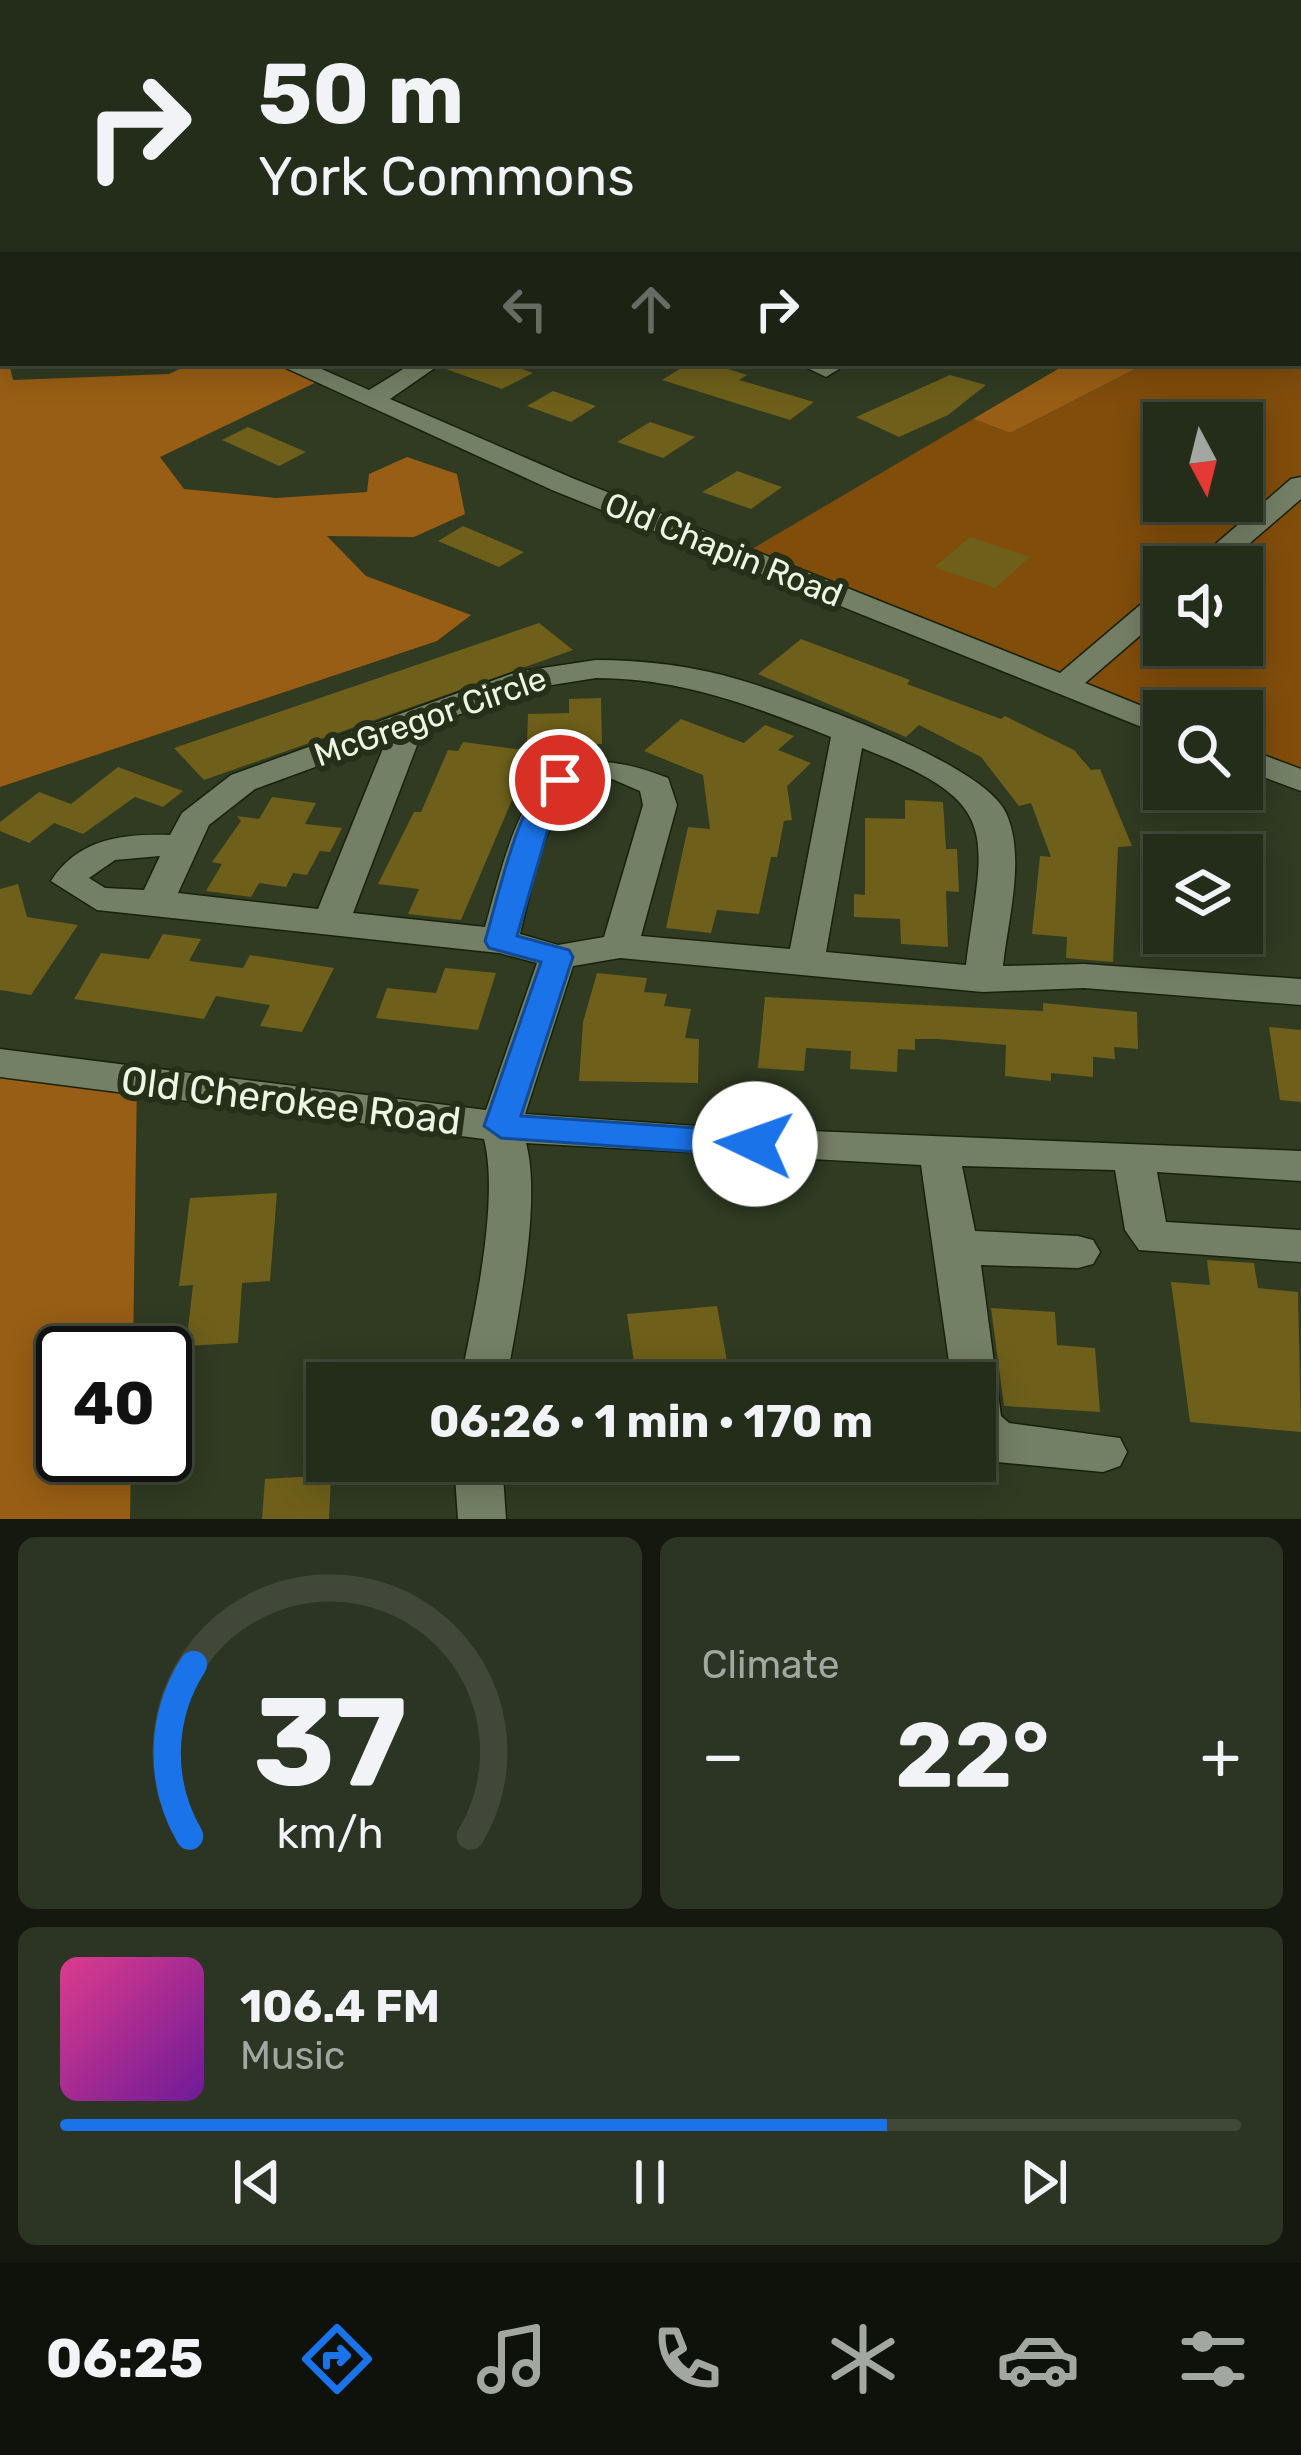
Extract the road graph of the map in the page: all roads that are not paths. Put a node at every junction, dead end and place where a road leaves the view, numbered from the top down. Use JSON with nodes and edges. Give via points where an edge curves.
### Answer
{"nodes":[{"id":1,"x":293,"y":366,"type":"edge"},
{"id":2,"x":425,"y":366,"type":"edge"},
{"id":3,"x":369,"y":401,"type":"junction"},
{"id":4,"x":1301,"y":485,"type":"edge"},
{"id":5,"x":1229,"y":546,"type":"edge"},
{"id":6,"x":1143,"y":618,"type":"edge"},
{"id":7,"x":1063,"y":686,"type":"junction"},
{"id":8,"x":1143,"y":718,"type":"edge"},
{"id":9,"x":411,"y":720,"type":"junction"},
{"id":10,"x":848,"y":734,"type":"junction"},
{"id":11,"x":1263,"y":766,"type":"edge"},
{"id":12,"x":1301,"y":781,"type":"edge"},
{"id":13,"x":182,"y":846,"type":"junction"},
{"id":14,"x":156,"y":902,"type":"junction"},
{"id":15,"x":331,"y":922,"type":"junction"},
{"id":16,"x":500,"y":941,"type":"junction"},
{"id":17,"x":620,"y":946,"type":"junction"},
{"id":18,"x":558,"y":957,"type":"junction"},
{"id":19,"x":806,"y":963,"type":"junction"},
{"id":20,"x":982,"y":980,"type":"junction"},
{"id":21,"x":1301,"y":992,"type":"edge"},
{"id":22,"x":0,"y":1063,"type":"edge"},
{"id":23,"x":501,"y":1126,"type":"junction"},
{"id":24,"x":939,"y":1152,"type":"junction"},
{"id":25,"x":1133,"y":1155,"type":"junction"},
{"id":26,"x":1301,"y":1166,"type":"edge"},
{"id":27,"x":1301,"y":1246,"type":"edge"},
{"id":28,"x":954,"y":1247,"type":"junction"},
{"id":29,"x":1078,"y":1252,"type":"dead end"},
{"id":30,"x":487,"y":1362,"type":"edge"},
{"id":31,"x":973,"y":1362,"type":"edge"},
{"id":32,"x":996,"y":1441,"type":"edge"},
{"id":33,"x":1102,"y":1452,"type":"dead end"},
{"id":34,"x":479,"y":1482,"type":"edge"},
{"id":35,"x":482,"y":1519,"type":"edge"}],
"edges":[{"from":1,"to":3,"type":"street","name":"Old Chapin Road"},
{"from":2,"to":3,"type":"street"},
{"from":3,"to":7,"type":"street","name":"Old Chapin Road"},
{"from":4,"to":5,"type":"street"},
{"from":6,"to":7,"type":"street"},
{"from":7,"to":8,"type":"street","name":"Old Chapin Road"},
{"from":9,"to":10,"type":"street","name":"McGregor Circle","via":[[527,679],[619,668],[710,680]]},
{"from":9,"to":13,"type":"street","name":"McGregor Circle","via":[[243,782],[207,806]]},
{"from":9,"to":15,"type":"street"},
{"from":10,"to":19,"type":"street"},
{"from":10,"to":20,"type":"street","name":"McGregor Circle","via":[[939,770],[987,808],[999,839]]},
{"from":11,"to":12,"type":"street"},
{"from":13,"to":14,"type":"street","name":"McGregor Circle"},
{"from":13,"to":14,"type":"street","via":[[110,850],[82,860],[69,881],[97,899]]},
{"from":14,"to":15,"type":"street"},
{"from":15,"to":16,"type":"street"},
{"from":16,"to":17,"type":"street","via":[[543,799],[560,780],[595,769],[634,772],[656,785],[660,806]]},
{"from":16,"to":18,"type":"street"},
{"from":17,"to":18,"type":"street"},
{"from":17,"to":19,"type":"street"},
{"from":18,"to":23,"type":"street"},
{"from":19,"to":20,"type":"street"},
{"from":20,"to":21,"type":"street","via":[[1084,976]]},
{"from":22,"to":23,"type":"street","name":"Old Cherokee Road"},
{"from":23,"to":24,"type":"street","name":"Old Cherokee Road"},
{"from":23,"to":30,"type":"street","via":[[508,1193]]},
{"from":24,"to":25,"type":"street","name":"Old Cherokee Road"},
{"from":24,"to":28,"type":"street"},
{"from":25,"to":26,"type":"street","name":"Old Cherokee Road"},
{"from":25,"to":27,"type":"street","via":[[1154,1238]]},
{"from":28,"to":29,"type":"street"},
{"from":28,"to":31,"type":"street","via":[[966,1282]]},
{"from":32,"to":33,"type":"street"},
{"from":34,"to":35,"type":"street"}]}
